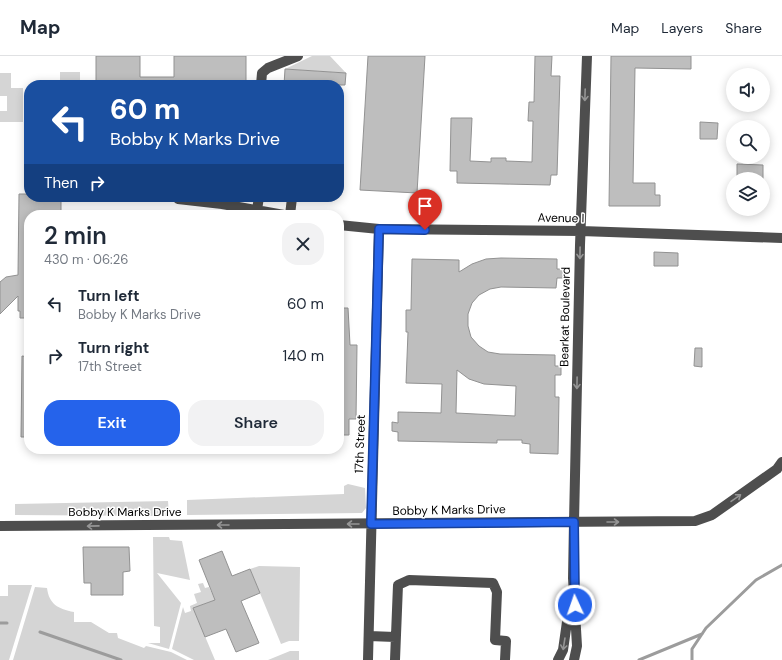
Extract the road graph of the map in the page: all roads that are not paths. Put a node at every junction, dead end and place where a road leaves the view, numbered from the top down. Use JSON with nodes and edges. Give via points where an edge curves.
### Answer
{"nodes":[{"id":1,"x":298,"y":56,"type":"edge"},
{"id":2,"x":587,"y":56,"type":"edge"},
{"id":3,"x":261,"y":80,"type":"edge"},
{"id":4,"x":204,"y":202,"type":"edge"},
{"id":5,"x":258,"y":202,"type":"edge"},
{"id":6,"x":257,"y":210,"type":"joint"},
{"id":7,"x":344,"y":226,"type":"edge"},
{"id":8,"x":379,"y":229,"type":"junction"},
{"id":9,"x":581,"y":231,"type":"junction"},
{"id":10,"x":782,"y":238,"type":"edge"},
{"id":11,"x":782,"y":462,"type":"edge"},
{"id":12,"x":574,"y":522,"type":"junction"},
{"id":13,"x":371,"y":524,"type":"junction"},
{"id":14,"x":0,"y":526,"type":"edge"},
{"id":15,"x":573,"y":578,"type":"junction"},
{"id":16,"x":369,"y":636,"type":"junction"},
{"id":17,"x":395,"y":637,"type":"junction"},
{"id":18,"x":368,"y":660,"type":"edge"},
{"id":19,"x":395,"y":660,"type":"edge"},
{"id":20,"x":505,"y":660,"type":"edge"},
{"id":21,"x":558,"y":660,"type":"edge"},
{"id":22,"x":574,"y":660,"type":"edge"}],
"edges":[{"from":1,"to":3,"type":"street","via":[[268,68],[262,73]]},
{"from":2,"to":9,"type":"street","name":"Bearkat Boulevard","one_way":true},
{"from":4,"to":6,"type":"street"},
{"from":5,"to":6,"type":"street"},
{"from":7,"to":8,"type":"street","name":"Avenue I"},
{"from":8,"to":9,"type":"street","name":"Avenue I"},
{"from":8,"to":13,"type":"street","name":"17th Street"},
{"from":9,"to":10,"type":"street","name":"Avenue I"},
{"from":9,"to":12,"type":"street","name":"Bearkat Boulevard","one_way":true},
{"from":12,"to":11,"type":"street","name":"Bobby K Marks Drive","one_way":true,"via":[[695,521],[712,515],[777,469]]},
{"from":12,"to":13,"type":"street","name":"Bobby K Marks Drive"},
{"from":12,"to":15,"type":"street","name":"Bearkat Boulevard"},
{"from":13,"to":14,"type":"street","name":"Bobby K Marks Drive","one_way":true},
{"from":13,"to":16,"type":"street","name":"17th Street"},
{"from":15,"to":21,"type":"street","name":"Bearkat Boulevard","one_way":true,"via":[[563,650]]},
{"from":15,"to":22,"type":"street","name":"Bearkat Boulevard","via":[[577,646]]},
{"from":16,"to":17,"type":"street"},
{"from":16,"to":18,"type":"street","name":"17th Street"},
{"from":17,"to":19,"type":"street"},
{"from":17,"to":20,"type":"street","via":[[398,590],[401,582],[489,582],[495,585],[497,592],[495,640],[506,641]]}]}
